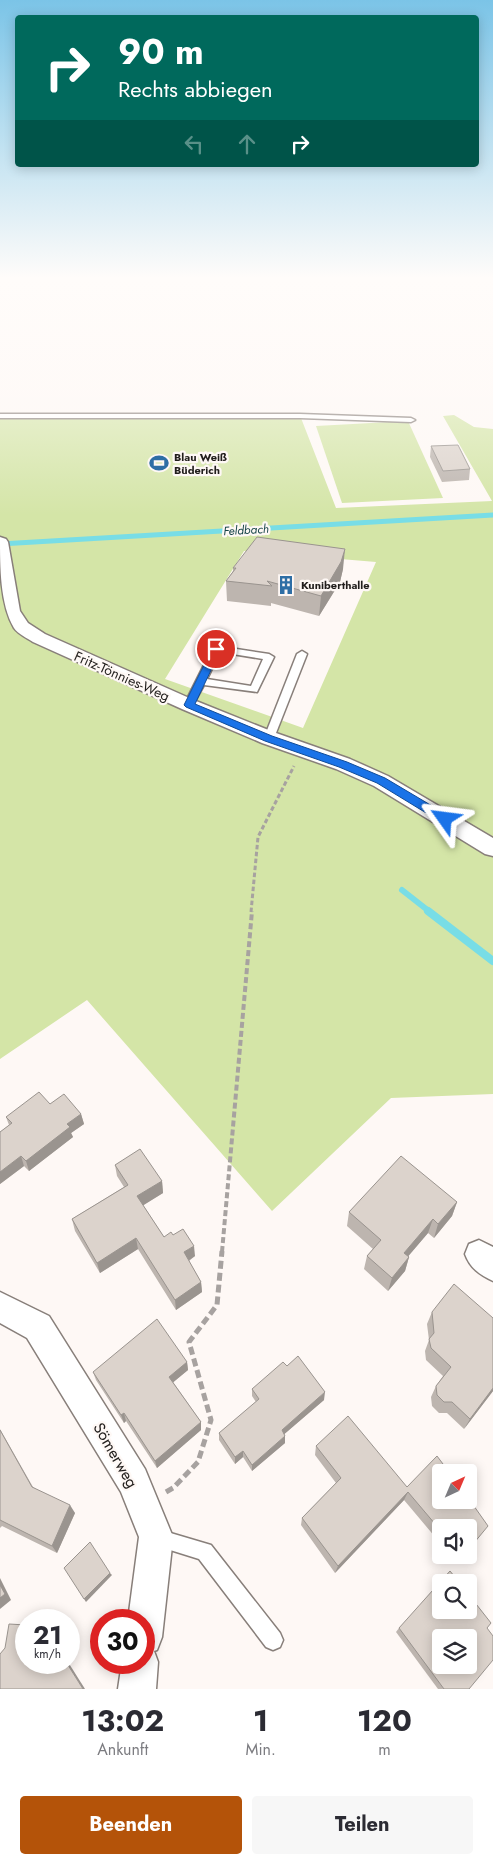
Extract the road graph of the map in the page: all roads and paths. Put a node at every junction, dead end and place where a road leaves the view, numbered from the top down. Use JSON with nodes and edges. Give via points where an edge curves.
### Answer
{"nodes":[{"id":1,"x":0,"y":416,"type":"edge"},
{"id":2,"x":411,"y":420,"type":"dead end"},
{"id":3,"x":1,"y":545,"type":"edge"},
{"id":4,"x":302,"y":654,"type":"dead end"},
{"id":5,"x":201,"y":681,"type":"junction"},
{"id":6,"x":189,"y":705,"type":"junction"},
{"id":7,"x":269,"y":738,"type":"junction"},
{"id":8,"x":299,"y":750,"type":"junction"},
{"id":9,"x":493,"y":848,"type":"edge"},
{"id":10,"x":0,"y":1307,"type":"edge"},
{"id":11,"x":143,"y":1504,"type":"junction"},
{"id":12,"x":156,"y":1537,"type":"junction"},
{"id":13,"x":147,"y":1609,"type":"edge"},
{"id":14,"x":273,"y":1640,"type":"dead end"},
{"id":15,"x":139,"y":1674,"type":"edge"},
{"id":16,"x":137,"y":1689,"type":"edge"}],
"edges":[{"from":1,"to":2,"type":"lane","via":[[300,416]]},
{"from":3,"to":6,"type":"street","name":"Fritz-Tönnies-Weg","via":[[10,604],[21,626],[67,652]]},
{"from":4,"to":7,"type":"lane"},
{"from":5,"to":5,"type":"lane","via":[[216,649],[269,657],[254,690]]},
{"from":5,"to":6,"type":"lane"},
{"from":6,"to":7,"type":"street","name":"Fritz-Tönnies-Weg"},
{"from":7,"to":8,"type":"street","name":"Fritz-Tönnies-Weg"},
{"from":8,"to":9,"type":"street","name":"Fritz-Tönnies-Weg","via":[[381,780]]},
{"from":8,"to":11,"type":"path","via":[[258,836],[218,1305],[189,1342],[211,1420],[198,1462],[173,1488]]},
{"from":10,"to":11,"type":"street","name":"Sömerweg","via":[[38,1327],[133,1481]]},
{"from":11,"to":12,"type":"street","name":"Sömerweg"},
{"from":12,"to":13,"type":"street","name":"Sömerweg"},
{"from":12,"to":14,"type":"lane","via":[[205,1551]]},
{"from":15,"to":16,"type":"street"}]}
